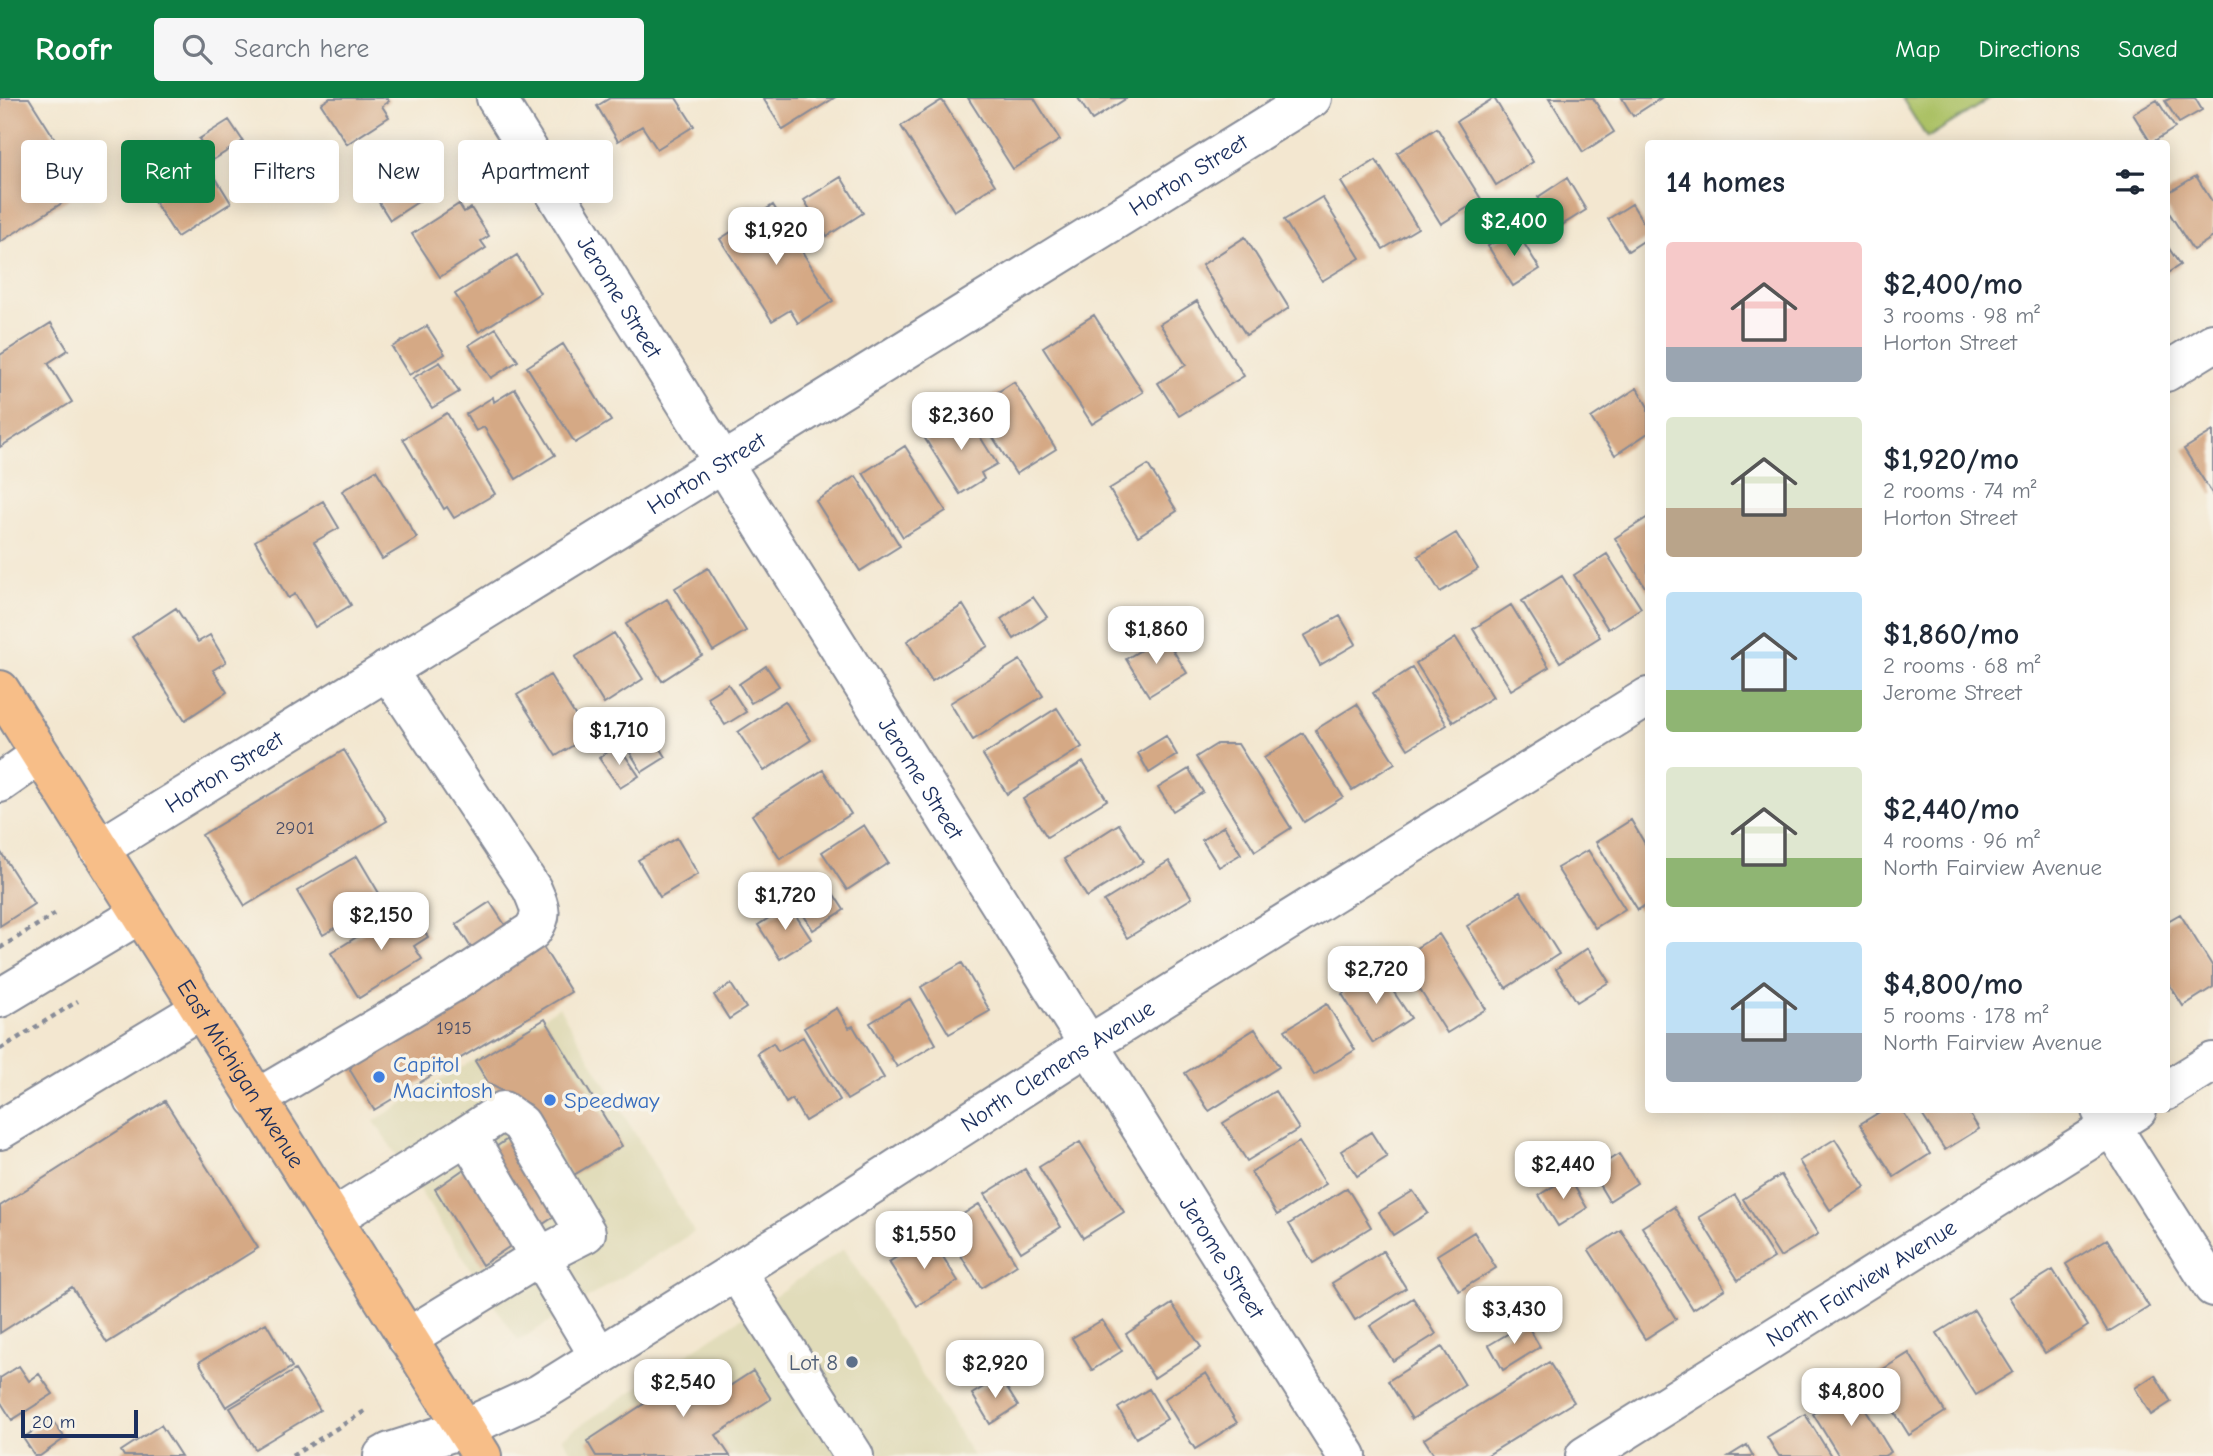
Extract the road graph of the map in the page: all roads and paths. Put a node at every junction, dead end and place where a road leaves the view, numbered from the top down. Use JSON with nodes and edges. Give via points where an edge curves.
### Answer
{"nodes":[{"id":1,"x":496,"y":98,"type":"edge"},
{"id":2,"x":1312,"y":98,"type":"edge"},
{"id":3,"x":2213,"y":343,"type":"edge"},
{"id":4,"x":2170,"y":370,"type":"edge"},
{"id":5,"x":723,"y":462,"type":"junction"},
{"id":6,"x":387,"y":670,"type":"junction"},
{"id":7,"x":0,"y":691,"type":"edge"},
{"id":8,"x":1645,"y":699,"type":"edge"},
{"id":9,"x":40,"y":755,"type":"junction"},
{"id":10,"x":0,"y":783,"type":"edge"},
{"id":11,"x":99,"y":849,"type":"junction"},
{"id":12,"x":55,"y":914,"type":"dead end"},
{"id":13,"x":140,"y":914,"type":"junction"},
{"id":14,"x":0,"y":948,"type":"edge"},
{"id":15,"x":88,"y":995,"type":"dead end"},
{"id":16,"x":0,"y":998,"type":"edge"},
{"id":17,"x":199,"y":1010,"type":"junction"},
{"id":18,"x":1090,"y":1044,"type":"junction"},
{"id":19,"x":0,"y":1049,"type":"edge"},
{"id":20,"x":2213,"y":1062,"type":"edge"},
{"id":21,"x":2170,"y":1089,"type":"edge"},
{"id":22,"x":256,"y":1099,"type":"junction"},
{"id":23,"x":2117,"y":1115,"type":"edge"},
{"id":24,"x":0,"y":1129,"type":"edge"},
{"id":25,"x":467,"y":1135,"type":"junction"},
{"id":26,"x":332,"y":1219,"type":"junction"},
{"id":27,"x":539,"y":1257,"type":"junction"},
{"id":28,"x":736,"y":1271,"type":"junction"},
{"id":29,"x":2213,"y":1287,"type":"edge"},
{"id":30,"x":408,"y":1338,"type":"junction"},
{"id":31,"x":599,"y":1356,"type":"junction"},
{"id":32,"x":365,"y":1411,"type":"dead end"},
{"id":33,"x":473,"y":1442,"type":"edge"},
{"id":34,"x":292,"y":1456,"type":"edge"},
{"id":35,"x":383,"y":1456,"type":"edge"},
{"id":36,"x":854,"y":1456,"type":"edge"},
{"id":37,"x":1348,"y":1456,"type":"edge"},
{"id":38,"x":1585,"y":1456,"type":"edge"}],
"edges":[{"from":1,"to":5,"type":"street","name":"Jerome Street"},
{"from":2,"to":5,"type":"street","name":"Horton Street"},
{"from":3,"to":4,"type":"street"},
{"from":5,"to":6,"type":"street","name":"Horton Street"},
{"from":5,"to":18,"type":"street","name":"Jerome Street"},
{"from":6,"to":11,"type":"street","name":"Horton Street"},
{"from":6,"to":22,"type":"street","via":[[532,890],[540,906],[540,920],[532,931],[456,981]]},
{"from":7,"to":9,"type":"main road","name":"East Michigan Avenue"},
{"from":8,"to":18,"type":"street","name":"North Clemens Avenue"},
{"from":9,"to":10,"type":"street"},
{"from":9,"to":11,"type":"main road","name":"East Michigan Avenue"},
{"from":11,"to":13,"type":"main road","name":"East Michigan Avenue"},
{"from":12,"to":14,"type":"path"},
{"from":13,"to":16,"type":"street"},
{"from":13,"to":17,"type":"main road","name":"East Michigan Avenue"},
{"from":15,"to":19,"type":"path"},
{"from":17,"to":22,"type":"main road","name":"East Michigan Avenue"},
{"from":17,"to":24,"type":"street"},
{"from":18,"to":28,"type":"street","name":"North Clemens Avenue"},
{"from":18,"to":37,"type":"street","name":"Jerome Street"},
{"from":20,"to":21,"type":"street"},
{"from":22,"to":26,"type":"main road","name":"East Michigan Avenue"},
{"from":23,"to":29,"type":"street"},
{"from":23,"to":38,"type":"street","name":"North Fairview Avenue"},
{"from":25,"to":26,"type":"street"},
{"from":25,"to":27,"type":"street"},
{"from":25,"to":27,"type":"street","via":[[503,1111],[521,1124],[586,1233]]},
{"from":26,"to":30,"type":"main road","name":"East Michigan Avenue"},
{"from":27,"to":30,"type":"street"},
{"from":27,"to":31,"type":"street"},
{"from":28,"to":31,"type":"street","name":"North Clemens Avenue"},
{"from":28,"to":36,"type":"street"},
{"from":30,"to":33,"type":"main road","name":"East Michigan Avenue"},
{"from":31,"to":33,"type":"street","name":"North Clemens Avenue"},
{"from":32,"to":34,"type":"path"},
{"from":33,"to":35,"type":"street","name":"North Clemens Avenue"}]}
